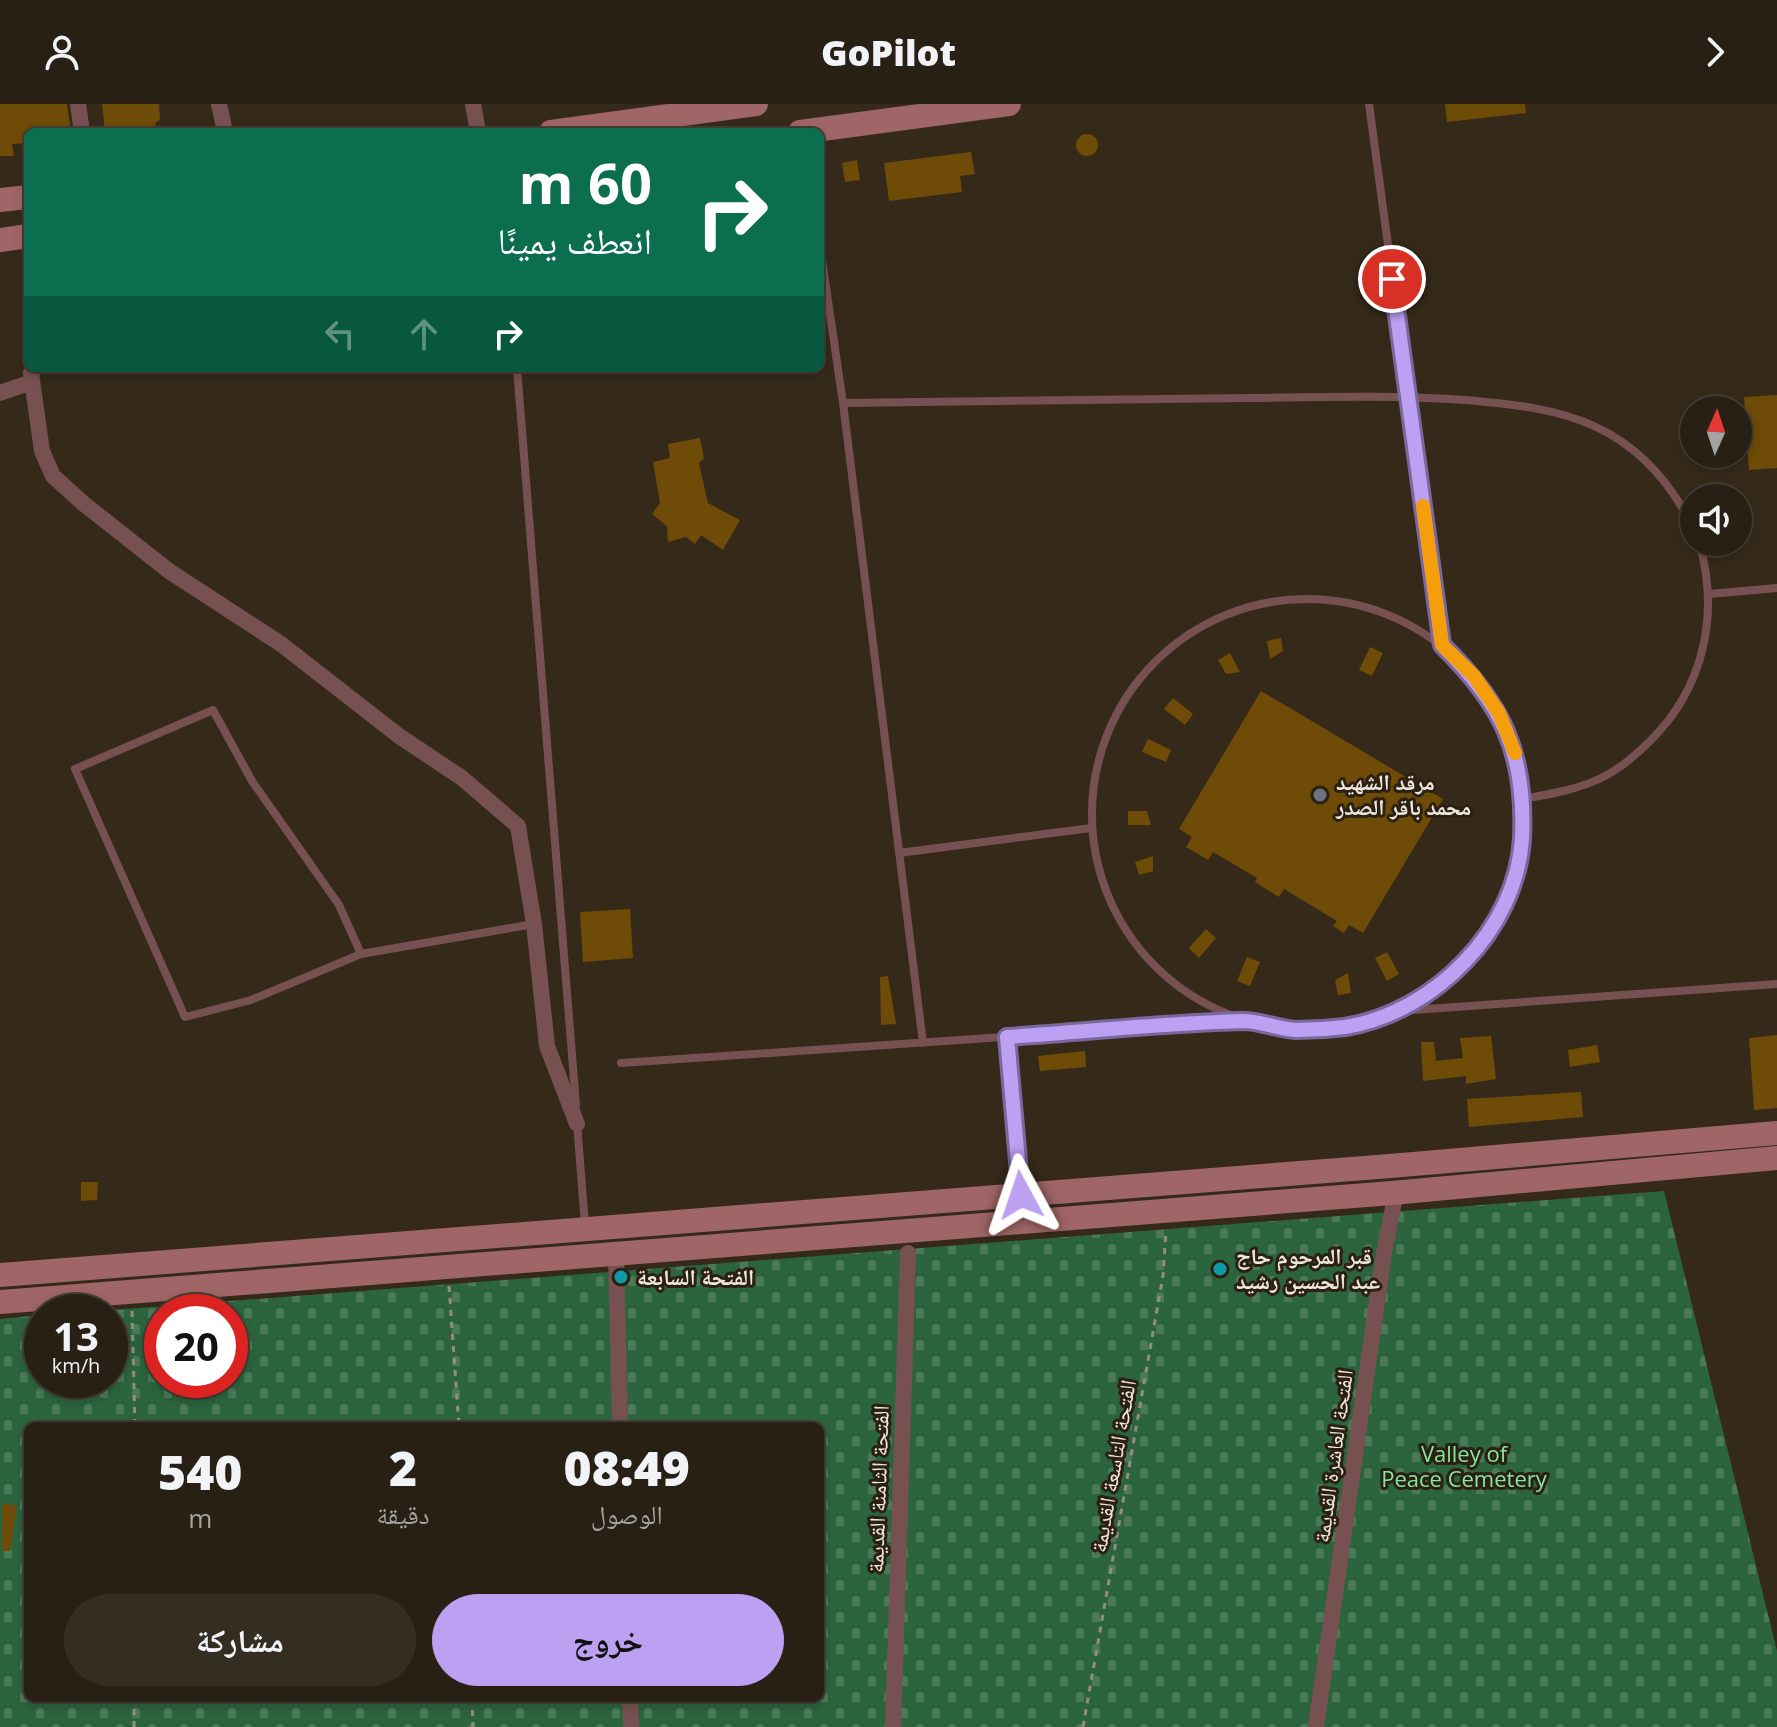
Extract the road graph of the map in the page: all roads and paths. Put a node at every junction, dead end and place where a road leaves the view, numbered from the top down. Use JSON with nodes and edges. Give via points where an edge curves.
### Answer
{"nodes":[{"id":1,"x":78,"y":104,"type":"edge"},
{"id":2,"x":219,"y":104,"type":"edge"},
{"id":3,"x":473,"y":104,"type":"edge"},
{"id":4,"x":1009,"y":104,"type":"edge"},
{"id":5,"x":1369,"y":104,"type":"edge"},
{"id":6,"x":745,"y":105,"type":"edge"},
{"id":7,"x":651,"y":111,"type":"edge"},
{"id":8,"x":81,"y":128,"type":"edge"},
{"id":9,"x":224,"y":128,"type":"edge"},
{"id":10,"x":477,"y":128,"type":"edge"},
{"id":11,"x":570,"y":128,"type":"edge"},
{"id":12,"x":824,"y":129,"type":"edge"},
{"id":13,"x":24,"y":197,"type":"edge"},
{"id":14,"x":0,"y":200,"type":"edge"},
{"id":15,"x":24,"y":237,"type":"edge"},
{"id":16,"x":0,"y":240,"type":"edge"},
{"id":17,"x":824,"y":273,"type":"edge"},
{"id":18,"x":517,"y":372,"type":"edge"},
{"id":19,"x":34,"y":375,"type":"edge"},
{"id":20,"x":0,"y":393,"type":"edge"},
{"id":21,"x":1408,"y":396,"type":"junction"},
{"id":22,"x":843,"y":403,"type":"junction"},
{"id":23,"x":1680,"y":502,"type":"edge"},
{"id":24,"x":1703,"y":556,"type":"edge"},
{"id":25,"x":1777,"y":588,"type":"edge"},
{"id":26,"x":1709,"y":594,"type":"junction"},
{"id":27,"x":1442,"y":645,"type":"junction"},
{"id":28,"x":1523,"y":799,"type":"junction"},
{"id":29,"x":1091,"y":828,"type":"junction"},
{"id":30,"x":899,"y":853,"type":"junction"},
{"id":31,"x":534,"y":924,"type":"junction"},
{"id":32,"x":361,"y":954,"type":"junction"},
{"id":33,"x":1777,"y":984,"type":"edge"},
{"id":34,"x":1395,"y":1012,"type":"junction"},
{"id":35,"x":1246,"y":1021,"type":"junction"},
{"id":36,"x":1007,"y":1037,"type":"junction"},
{"id":37,"x":923,"y":1043,"type":"junction"},
{"id":38,"x":621,"y":1063,"type":"dead end"},
{"id":39,"x":577,"y":1124,"type":"junction"},
{"id":40,"x":1777,"y":1133,"type":"edge"},
{"id":41,"x":1777,"y":1158,"type":"edge"},
{"id":42,"x":1332,"y":1171,"type":"junction"},
{"id":43,"x":1280,"y":1175,"type":"junction"},
{"id":44,"x":1396,"y":1192,"type":"junction"},
{"id":45,"x":1021,"y":1195,"type":"junction"},
{"id":46,"x":1341,"y":1197,"type":"junction"},
{"id":47,"x":1279,"y":1201,"type":"junction"},
{"id":48,"x":1163,"y":1210,"type":"junction"},
{"id":49,"x":585,"y":1230,"type":"junction"},
{"id":50,"x":616,"y":1252,"type":"junction"},
{"id":51,"x":908,"y":1253,"type":"dead end"},
{"id":52,"x":198,"y":1260,"type":"junction"},
{"id":53,"x":148,"y":1264,"type":"junction"},
{"id":54,"x":447,"y":1266,"type":"junction"},
{"id":55,"x":0,"y":1275,"type":"edge"},
{"id":56,"x":204,"y":1286,"type":"junction"},
{"id":57,"x":140,"y":1291,"type":"junction"},
{"id":58,"x":0,"y":1302,"type":"edge"},
{"id":59,"x":135,"y":1422,"type":"edge"},
{"id":60,"x":459,"y":1422,"type":"edge"},
{"id":61,"x":620,"y":1422,"type":"edge"},
{"id":62,"x":134,"y":1702,"type":"edge"},
{"id":63,"x":472,"y":1702,"type":"edge"},
{"id":64,"x":630,"y":1702,"type":"edge"},
{"id":65,"x":134,"y":1727,"type":"edge"},
{"id":66,"x":473,"y":1727,"type":"edge"},
{"id":67,"x":631,"y":1727,"type":"edge"},
{"id":68,"x":893,"y":1727,"type":"edge"},
{"id":69,"x":1083,"y":1727,"type":"edge"},
{"id":70,"x":1316,"y":1727,"type":"edge"}],
"edges":[{"from":1,"to":8,"type":"street"},
{"from":2,"to":9,"type":"street"},
{"from":3,"to":10,"type":"street"},
{"from":4,"to":12,"type":"street"},
{"from":5,"to":21,"type":"lane"},
{"from":6,"to":7,"type":"street"},
{"from":7,"to":11,"type":"street"},
{"from":13,"to":14,"type":"street"},
{"from":15,"to":16,"type":"street"},
{"from":17,"to":22,"type":"lane"},
{"from":18,"to":39,"type":"lane"},
{"from":19,"to":20,"type":"street"},
{"from":19,"to":31,"type":"street","via":[[42,451],[53,476],[169,571],[281,644],[518,826]]},
{"from":21,"to":22,"type":"lane"},
{"from":21,"to":23,"type":"lane","via":[[1505,403],[1596,427],[1631,448]]},
{"from":21,"to":27,"type":"lane"},
{"from":22,"to":30,"type":"lane"},
{"from":24,"to":26,"type":"lane"},
{"from":25,"to":26,"type":"lane"},
{"from":26,"to":28,"type":"lane","via":[[1708,630],[1696,676],[1670,721],[1632,759],[1603,777],[1571,790]]},
{"from":27,"to":28,"type":"lane","via":[[1474,676],[1499,713],[1516,755]]},
{"from":27,"to":29,"type":"lane","via":[[1399,619],[1352,603],[1302,599],[1253,605],[1206,624],[1165,651],[1132,688],[1107,731],[1094,779]]},
{"from":28,"to":34,"type":"lane","via":[[1521,851],[1505,902],[1478,947],[1440,985]]},
{"from":29,"to":30,"type":"lane"},
{"from":29,"to":35,"type":"lane","via":[[1114,912],[1138,949],[1205,1005]]},
{"from":30,"to":37,"type":"lane"},
{"from":31,"to":32,"type":"lane"},
{"from":31,"to":39,"type":"street","via":[[547,1046]]},
{"from":32,"to":32,"type":"lane","via":[[339,905],[252,781],[213,710],[75,769],[185,1017],[251,1000]]},
{"from":33,"to":34,"type":"lane"},
{"from":34,"to":35,"type":"lane","via":[[1346,1026],[1296,1030]]},
{"from":35,"to":36,"type":"lane"},
{"from":36,"to":37,"type":"lane"},
{"from":36,"to":45,"type":"lane"},
{"from":37,"to":38,"type":"lane"},
{"from":39,"to":49,"type":"lane"},
{"from":40,"to":42,"type":"street"},
{"from":41,"to":44,"type":"street"},
{"from":42,"to":43,"type":"street"},
{"from":42,"to":46,"type":"street","via":[[1330,1182]]},
{"from":43,"to":45,"type":"street"},
{"from":43,"to":47,"type":"street","via":[[1286,1188]]},
{"from":44,"to":46,"type":"street"},
{"from":44,"to":70,"type":"street","name":"الفتحة العاشرة القديمة"},
{"from":45,"to":49,"type":"street"},
{"from":46,"to":47,"type":"street"},
{"from":47,"to":48,"type":"street"},
{"from":48,"to":50,"type":"street"},
{"from":48,"to":69,"type":"path","name":"الفتحة التاسعة القديمة","via":[[1163,1276]]},
{"from":49,"to":52,"type":"street"},
{"from":50,"to":54,"type":"street"},
{"from":50,"to":61,"type":"street"},
{"from":51,"to":68,"type":"street","name":"الفتحة الثامنة القديمة"},
{"from":52,"to":53,"type":"street"},
{"from":52,"to":56,"type":"street","via":[[196,1277]]},
{"from":53,"to":55,"type":"street"},
{"from":53,"to":57,"type":"street","via":[[154,1274]]},
{"from":54,"to":56,"type":"street"},
{"from":54,"to":60,"type":"path"},
{"from":56,"to":57,"type":"street"},
{"from":57,"to":58,"type":"street"},
{"from":57,"to":59,"type":"path"},
{"from":62,"to":65,"type":"path"},
{"from":63,"to":66,"type":"path"},
{"from":64,"to":67,"type":"street"}]}
